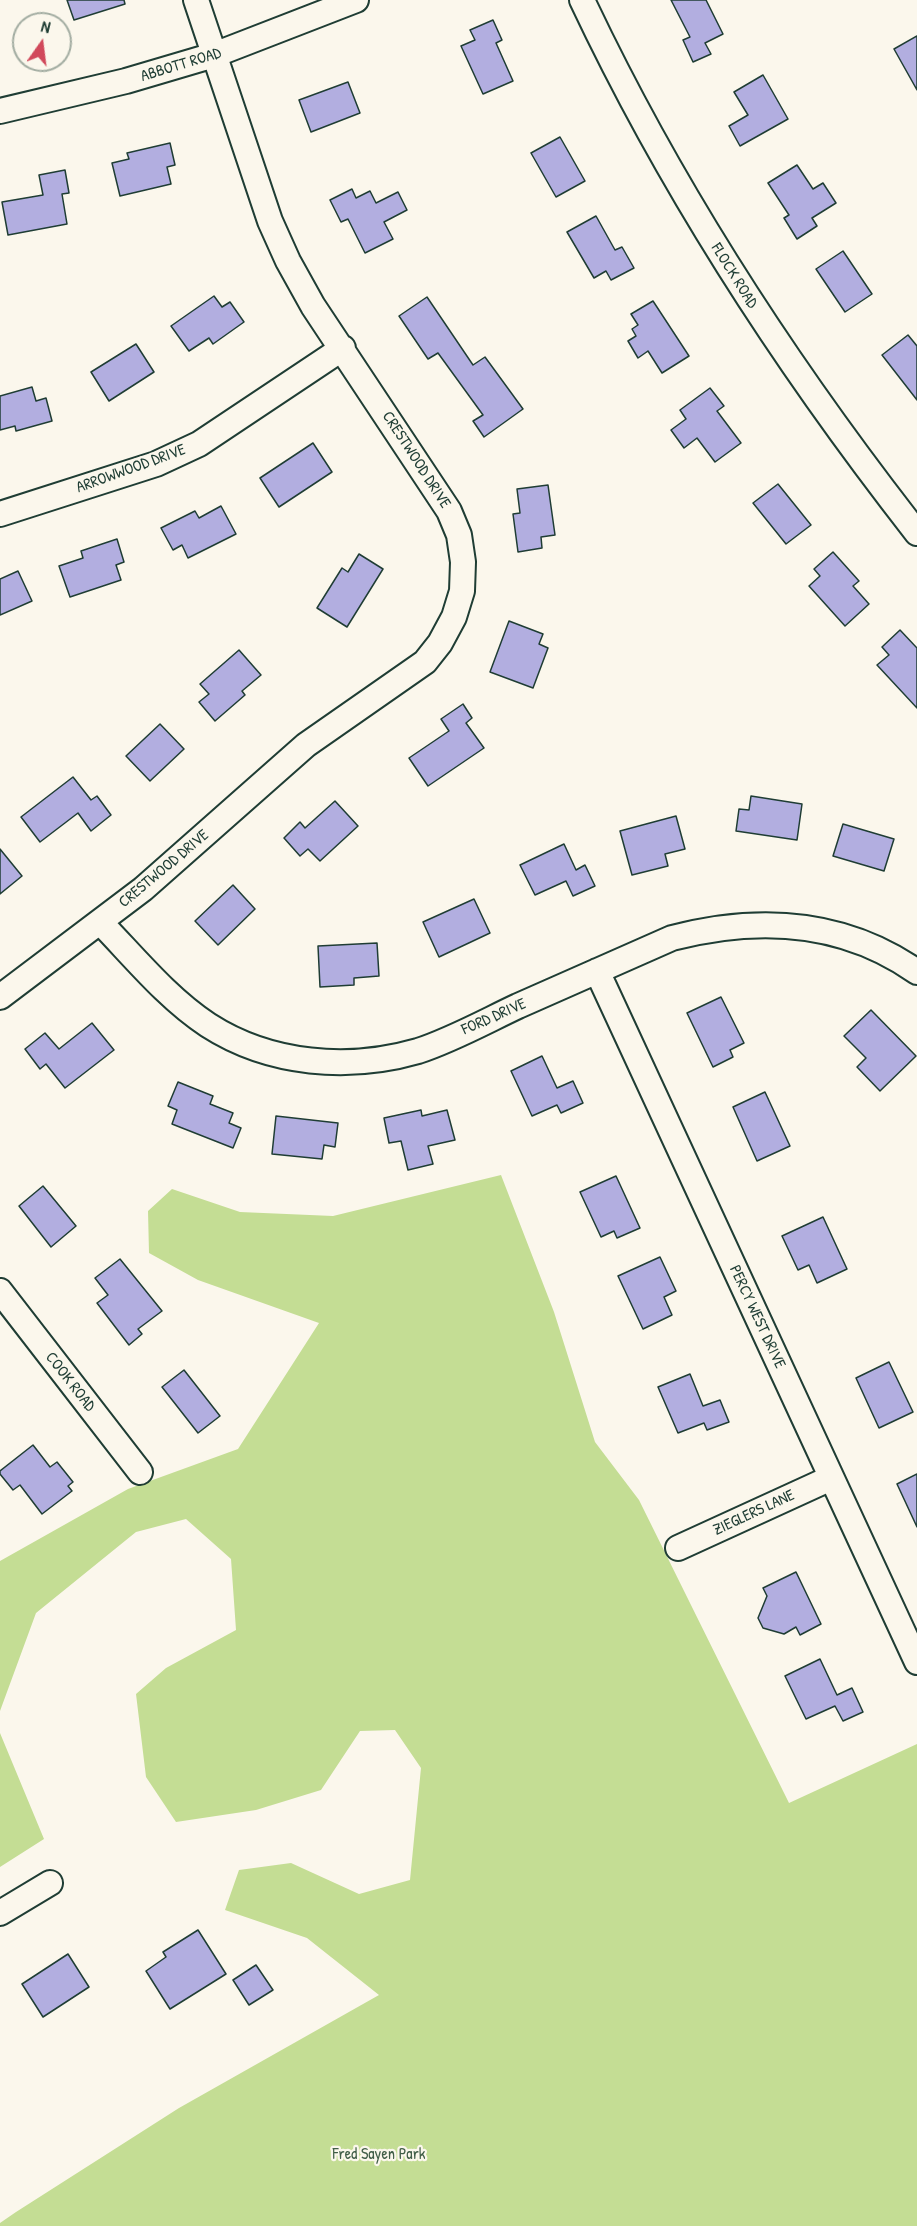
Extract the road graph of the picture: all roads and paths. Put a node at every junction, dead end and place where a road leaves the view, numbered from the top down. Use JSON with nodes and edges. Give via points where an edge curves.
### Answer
{"nodes":[{"id":1,"x":196,"y":0,"type":"edge"},
{"id":2,"x":356,"y":0,"type":"edge"},
{"id":3,"x":582,"y":0,"type":"edge"},
{"id":4,"x":214,"y":55,"type":"junction"},
{"id":5,"x":0,"y":111,"type":"edge"},
{"id":6,"x":343,"y":348,"type":"junction"},
{"id":7,"x":0,"y":514,"type":"edge"},
{"id":8,"x":917,"y":533,"type":"edge"},
{"id":9,"x":100,"y":922,"type":"junction"},
{"id":10,"x":597,"y":971,"type":"junction"},
{"id":11,"x":917,"y":972,"type":"edge"},
{"id":12,"x":0,"y":997,"type":"edge"},
{"id":13,"x":0,"y":1291,"type":"edge"},
{"id":14,"x":140,"y":1472,"type":"dead end"},
{"id":15,"x":831,"y":1478,"type":"junction"},
{"id":16,"x":678,"y":1548,"type":"dead end"},
{"id":17,"x":917,"y":1662,"type":"edge"},
{"id":18,"x":50,"y":1883,"type":"dead end"},
{"id":19,"x":0,"y":1913,"type":"edge"}],
"edges":[{"from":1,"to":4,"type":"street","name":"CRESTWOOD DRIVE"},
{"from":2,"to":4,"type":"street","name":"ABBOTT ROAD"},
{"from":3,"to":8,"type":"street","name":"FLOCK ROAD","via":[[661,153],[731,272],[781,349]]},
{"from":4,"to":5,"type":"street","name":"ABBOTT ROAD"},
{"from":4,"to":6,"type":"street","name":"CRESTWOOD DRIVE","via":[[279,241],[314,306]]},
{"from":6,"to":7,"type":"street","name":"ARROWWOOD DRIVE","via":[[199,444],[156,464]]},
{"from":6,"to":9,"type":"street","name":"CRESTWOOD DRIVE","via":[[449,511],[459,536],[463,562],[462,591],[454,617],[424,662],[306,745],[183,856]]},
{"from":9,"to":10,"type":"street","name":"FORD DRIVE","via":[[177,1002],[209,1026],[276,1055],[319,1062],[358,1062],[421,1050]]},
{"from":9,"to":12,"type":"street","name":"CRESTWOOD DRIVE"},
{"from":10,"to":11,"type":"street","name":"FORD DRIVE","via":[[672,938],[748,924],[831,932],[872,946]]},
{"from":10,"to":15,"type":"street","name":"PERCY WEST DRIVE"},
{"from":13,"to":14,"type":"street","name":"COOK ROAD"},
{"from":15,"to":16,"type":"street","name":"ZIEGLERS LANE"},
{"from":15,"to":17,"type":"street","name":"PERCY WEST DRIVE"},
{"from":18,"to":19,"type":"street"}]}
